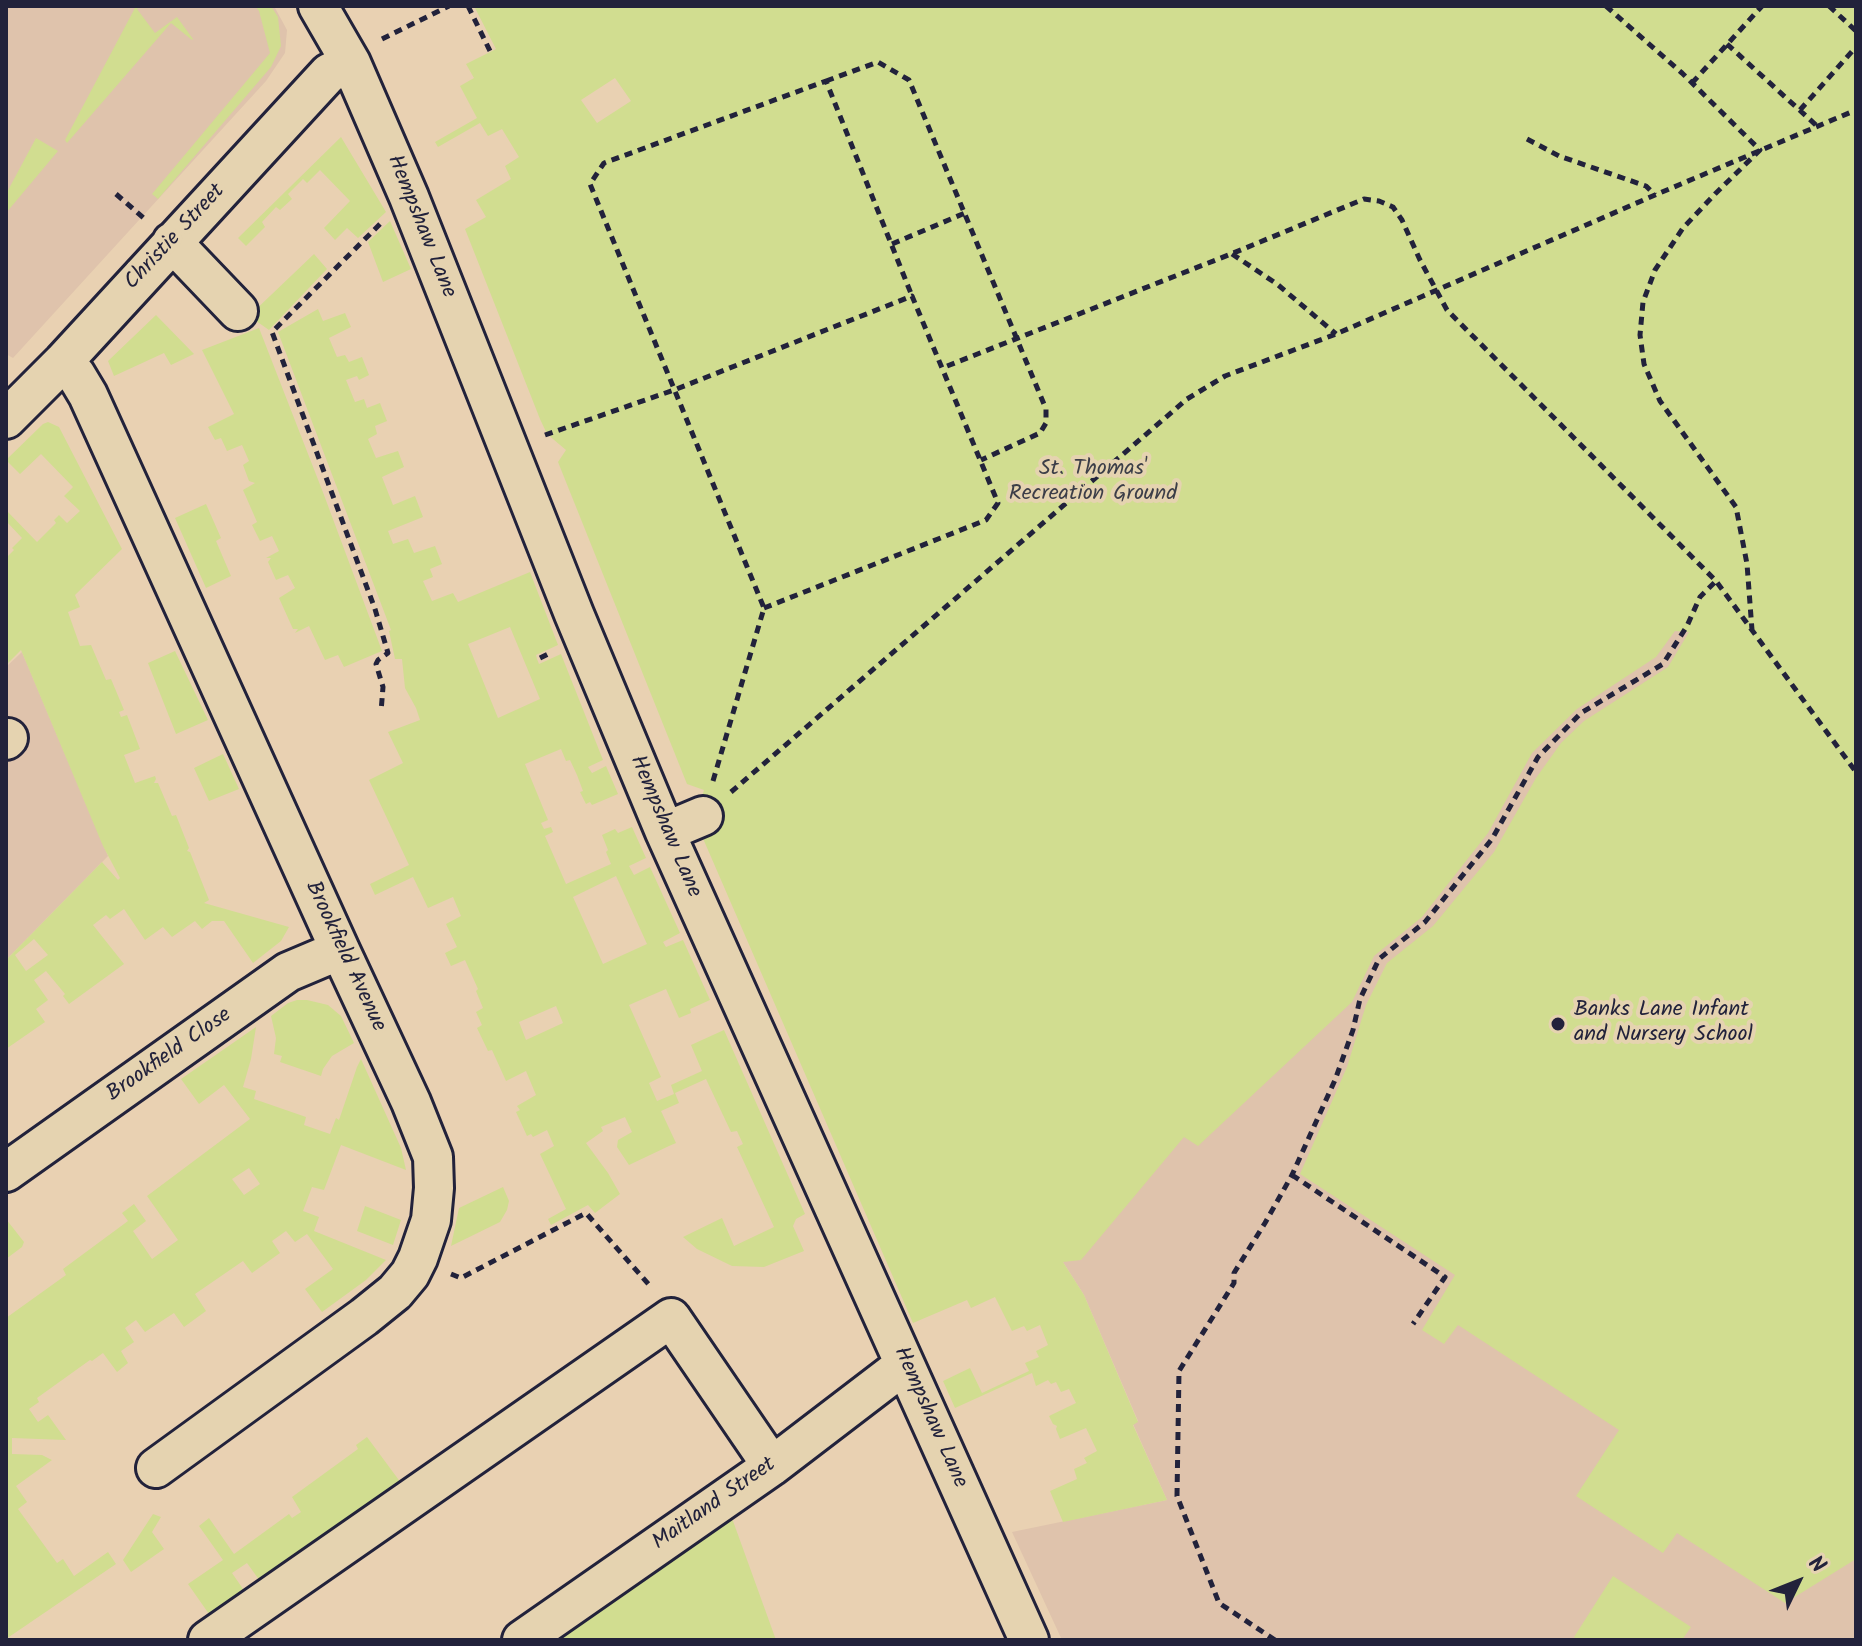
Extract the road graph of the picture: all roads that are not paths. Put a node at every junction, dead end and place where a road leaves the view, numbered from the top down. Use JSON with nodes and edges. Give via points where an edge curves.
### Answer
{"nodes":[{"id":1,"x":318,"y":6,"type":"edge"},
{"id":2,"x":351,"y":63,"type":"junction"},
{"id":3,"x":172,"y":242,"type":"junction"},
{"id":4,"x":238,"y":311,"type":"dead end"},
{"id":5,"x":63,"y":362,"type":"junction"},
{"id":6,"x":6,"y":419,"type":"edge"},
{"id":7,"x":703,"y":816,"type":"road end"},
{"id":8,"x":665,"y":832,"type":"junction"},
{"id":9,"x":340,"y":950,"type":"junction"},
{"id":10,"x":6,"y":1172,"type":"edge"},
{"id":11,"x":906,"y":1367,"type":"junction"},
{"id":12,"x":772,"y":1466,"type":"junction"},
{"id":13,"x":156,"y":1468,"type":"dead end"},
{"id":14,"x":208,"y":1640,"type":"edge"},
{"id":15,"x":522,"y":1640,"type":"edge"},
{"id":16,"x":1029,"y":1640,"type":"edge"}],
"edges":[{"from":1,"to":2,"type":"street","name":"Hempshaw Lane"},
{"from":2,"to":3,"type":"street","name":"Christie Street","via":[[329,73]]},
{"from":2,"to":8,"type":"street","name":"Hempshaw Lane"},
{"from":3,"to":4,"type":"street"},
{"from":3,"to":5,"type":"street","name":"Christie Street"},
{"from":5,"to":6,"type":"street","name":"Christie Street"},
{"from":5,"to":9,"type":"street","name":"Brookfield Avenue","via":[[88,395]]},
{"from":7,"to":8,"type":"street"},
{"from":8,"to":11,"type":"street","name":"Hempshaw Lane"},
{"from":9,"to":10,"type":"street","name":"Brookfield Close","via":[[288,972]]},
{"from":9,"to":13,"type":"street","name":"Brookfield Avenue","via":[[433,1157],[431,1220],[420,1253],[395,1292]]},
{"from":11,"to":12,"type":"street","name":"Maitland Street"},
{"from":11,"to":16,"type":"street","name":"Hempshaw Lane"},
{"from":12,"to":14,"type":"street","via":[[671,1318]]},
{"from":12,"to":15,"type":"street","name":"Maitland Street"}]}
